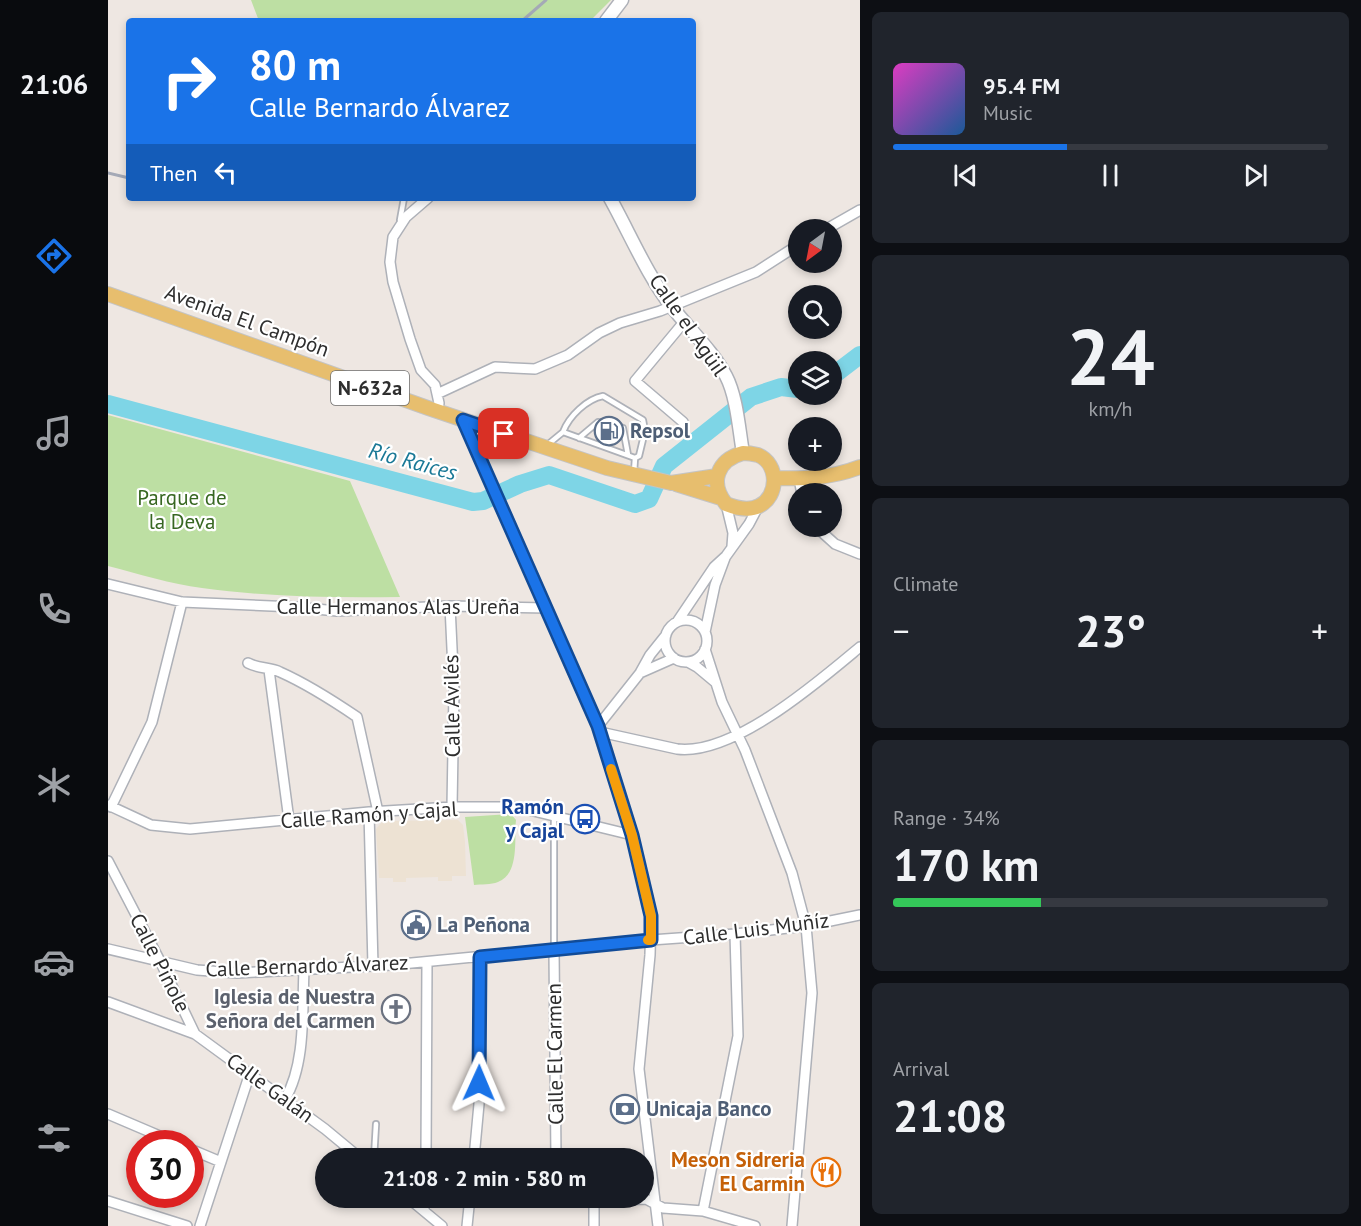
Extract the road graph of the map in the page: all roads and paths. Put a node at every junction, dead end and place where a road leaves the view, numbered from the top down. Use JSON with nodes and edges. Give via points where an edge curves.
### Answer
{"nodes":[{"id":1,"x":622,"y":0,"type":"edge"},
{"id":2,"x":608,"y":18,"type":"edge"},
{"id":3,"x":404,"y":201,"type":"edge"},
{"id":4,"x":425,"y":201,"type":"edge"},
{"id":5,"x":612,"y":201,"type":"edge"},
{"id":6,"x":860,"y":210,"type":"edge"},
{"id":7,"x":842,"y":220,"type":"edge"},
{"id":8,"x":399,"y":228,"type":"junction"},
{"id":9,"x":788,"y":251,"type":"edge"},
{"id":10,"x":108,"y":294,"type":"edge"},
{"id":11,"x":671,"y":306,"type":"junction"},
{"id":12,"x":684,"y":322,"type":"junction"},
{"id":13,"x":437,"y":394,"type":"junction"},
{"id":14,"x":438,"y":412,"type":"junction"},
{"id":15,"x":463,"y":420,"type":"junction"},
{"id":16,"x":683,"y":422,"type":"dead end"},
{"id":17,"x":563,"y":432,"type":"junction"},
{"id":18,"x":579,"y":438,"type":"junction"},
{"id":19,"x":545,"y":447,"type":"junction"},
{"id":20,"x":743,"y":453,"type":"junction"},
{"id":21,"x":628,"y":455,"type":"junction"},
{"id":22,"x":635,"y":458,"type":"junction"},
{"id":23,"x":860,"y":467,"type":"edge"},
{"id":24,"x":639,"y":476,"type":"junction"},
{"id":25,"x":717,"y":476,"type":"junction"},
{"id":26,"x":774,"y":478,"type":"junction"},
{"id":27,"x":799,"y":479,"type":"junction"},
{"id":28,"x":671,"y":483,"type":"junction"},
{"id":29,"x":800,"y":483,"type":"edge"},
{"id":30,"x":724,"y":501,"type":"junction"},
{"id":31,"x":758,"y":507,"type":"junction"},
{"id":32,"x":827,"y":537,"type":"edge"},
{"id":33,"x":732,"y":546,"type":"junction"},
{"id":34,"x":860,"y":554,"type":"edge"},
{"id":35,"x":726,"y":556,"type":"junction"},
{"id":36,"x":108,"y":584,"type":"edge"},
{"id":37,"x":183,"y":602,"type":"junction"},
{"id":38,"x":450,"y":606,"type":"junction"},
{"id":39,"x":547,"y":608,"type":"junction"},
{"id":40,"x":677,"y":622,"type":"junction"},
{"id":41,"x":705,"y":632,"type":"junction"},
{"id":42,"x":666,"y":635,"type":"junction"},
{"id":43,"x":860,"y":647,"type":"edge"},
{"id":44,"x":705,"y":649,"type":"junction"},
{"id":45,"x":674,"y":658,"type":"junction"},
{"id":46,"x":688,"y":662,"type":"junction"},
{"id":47,"x":248,"y":663,"type":"dead end"},
{"id":48,"x":269,"y":670,"type":"junction"},
{"id":49,"x":640,"y":673,"type":"junction"},
{"id":50,"x":715,"y":682,"type":"junction"},
{"id":51,"x":599,"y":729,"type":"junction"},
{"id":52,"x":738,"y":736,"type":"junction"},
{"id":53,"x":109,"y":806,"type":"edge"},
{"id":54,"x":453,"y":807,"type":"junction"},
{"id":55,"x":373,"y":812,"type":"junction"},
{"id":56,"x":555,"y":816,"type":"junction"},
{"id":57,"x":289,"y":820,"type":"junction"},
{"id":58,"x":632,"y":835,"type":"junction"},
{"id":59,"x":108,"y":861,"type":"edge"},
{"id":60,"x":860,"y":915,"type":"edge"},
{"id":61,"x":806,"y":926,"type":"junction"},
{"id":62,"x":735,"y":934,"type":"junction"},
{"id":63,"x":651,"y":940,"type":"junction"},
{"id":64,"x":108,"y":949,"type":"edge"},
{"id":65,"x":554,"y":950,"type":"junction"},
{"id":66,"x":480,"y":957,"type":"junction"},
{"id":67,"x":427,"y":962,"type":"junction"},
{"id":68,"x":161,"y":963,"type":"junction"},
{"id":69,"x":373,"y":966,"type":"junction"},
{"id":70,"x":304,"y":969,"type":"junction"},
{"id":71,"x":108,"y":1002,"type":"edge"},
{"id":72,"x":195,"y":1034,"type":"junction"},
{"id":73,"x":250,"y":1073,"type":"junction"},
{"id":74,"x":285,"y":1099,"type":"junction"},
{"id":75,"x":108,"y":1114,"type":"edge"},
{"id":76,"x":376,"y":1124,"type":"dead end"},
{"id":77,"x":146,"y":1130,"type":"edge"},
{"id":78,"x":347,"y":1148,"type":"edge"},
{"id":79,"x":375,"y":1148,"type":"edge"},
{"id":80,"x":426,"y":1148,"type":"edge"},
{"id":81,"x":475,"y":1148,"type":"edge"},
{"id":82,"x":556,"y":1148,"type":"edge"},
{"id":83,"x":204,"y":1155,"type":"edge"},
{"id":84,"x":221,"y":1162,"type":"junction"},
{"id":85,"x":108,"y":1201,"type":"edge"},
{"id":86,"x":655,"y":1204,"type":"junction"},
{"id":87,"x":420,"y":1208,"type":"edge"},
{"id":88,"x":469,"y":1208,"type":"edge"},
{"id":89,"x":594,"y":1208,"type":"edge"},
{"id":90,"x":424,"y":1211,"type":"joint"},
{"id":91,"x":703,"y":1211,"type":"junction"},
{"id":92,"x":187,"y":1226,"type":"edge"},
{"id":93,"x":200,"y":1226,"type":"edge"},
{"id":94,"x":442,"y":1226,"type":"edge"},
{"id":95,"x":467,"y":1226,"type":"edge"},
{"id":96,"x":594,"y":1226,"type":"edge"},
{"id":97,"x":658,"y":1226,"type":"edge"},
{"id":98,"x":756,"y":1226,"type":"edge"},
{"id":99,"x":792,"y":1226,"type":"edge"}],
"edges":[{"from":1,"to":2,"type":"street"},
{"from":3,"to":8,"type":"lane"},
{"from":4,"to":8,"type":"street"},
{"from":5,"to":11,"type":"street","name":"Calle el Agüil"},
{"from":6,"to":7,"type":"street"},
{"from":8,"to":13,"type":"street","via":[[393,237],[390,262],[393,282],[422,370],[435,385]]},
{"from":9,"to":11,"type":"street","via":[[756,272]]},
{"from":10,"to":14,"type":"main road","name":"Avenida El Campón","number":"N-632a"},
{"from":11,"to":12,"type":"street","name":"Calle el Agüil"},
{"from":11,"to":13,"type":"street","via":[[599,333],[568,355],[535,369],[495,368]]},
{"from":12,"to":16,"type":"street","via":[[635,381]]},
{"from":12,"to":20,"type":"street","name":"Calle el Agüil","via":[[727,377]]},
{"from":13,"to":14,"type":"street"},
{"from":14,"to":15,"type":"main road","name":"Avenida El Campón","number":"N-632a"},
{"from":15,"to":19,"type":"main road","name":"Avenida El Campón","number":"N-632a"},
{"from":15,"to":39,"type":"street"},
{"from":17,"to":18,"type":"lane"},
{"from":17,"to":19,"type":"lane"},
{"from":17,"to":22,"type":"lane","via":[[591,398],[603,396],[643,420],[645,431],[639,456]]},
{"from":18,"to":21,"type":"lane"},
{"from":18,"to":21,"type":"lane","via":[[598,422],[612,424],[622,428]]},
{"from":19,"to":24,"type":"main road","name":"Avenida El Campón","number":"N-632a"},
{"from":20,"to":25,"type":"main road","via":[[723,464]]},
{"from":20,"to":26,"type":"main road","via":[[765,460]]},
{"from":21,"to":22,"type":"lane"},
{"from":22,"to":24,"type":"lane"},
{"from":23,"to":27,"type":"main road","via":[[834,476]]},
{"from":24,"to":28,"type":"main road","name":"Avenida El Campón","number":"N-632a"},
{"from":25,"to":28,"type":"main road","name":"Avenida El Campón","number":"N-632a"},
{"from":25,"to":30,"type":"main road"},
{"from":26,"to":27,"type":"main road"},
{"from":26,"to":31,"type":"main road","via":[[772,493]]},
{"from":27,"to":29,"type":"street"},
{"from":28,"to":30,"type":"main road"},
{"from":30,"to":31,"type":"main road","via":[[745,509]]},
{"from":30,"to":33,"type":"street","via":[[733,533]]},
{"from":31,"to":33,"type":"street"},
{"from":32,"to":34,"type":"street"},
{"from":33,"to":35,"type":"street"},
{"from":35,"to":40,"type":"street","via":[[714,567]]},
{"from":35,"to":41,"type":"street"},
{"from":36,"to":37,"type":"street","name":"Calle Hermanos Alas Ureña"},
{"from":37,"to":38,"type":"street","name":"Calle Hermanos Alas Ureña","via":[[337,611]]},
{"from":37,"to":53,"type":"street","via":[[152,722]]},
{"from":38,"to":39,"type":"street","name":"Calle Hermanos Alas Ureña"},
{"from":38,"to":54,"type":"street","name":"Calle Avilés"},
{"from":39,"to":51,"type":"street"},
{"from":40,"to":41,"type":"street","via":[[696,623]]},
{"from":40,"to":42,"type":"street"},
{"from":41,"to":44,"type":"street"},
{"from":42,"to":45,"type":"street","via":[[666,646]]},
{"from":42,"to":49,"type":"street"},
{"from":43,"to":52,"type":"street","via":[[807,691]]},
{"from":44,"to":46,"type":"street"},
{"from":44,"to":50,"type":"street"},
{"from":45,"to":46,"type":"street"},
{"from":45,"to":49,"type":"street"},
{"from":46,"to":50,"type":"street"},
{"from":47,"to":48,"type":"street"},
{"from":48,"to":55,"type":"street","via":[[277,670],[327,696],[357,717]]},
{"from":48,"to":57,"type":"street"},
{"from":49,"to":51,"type":"street"},
{"from":50,"to":52,"type":"street"},
{"from":51,"to":52,"type":"street","via":[[684,750]]},
{"from":51,"to":58,"type":"street"},
{"from":52,"to":61,"type":"street","via":[[792,873]]},
{"from":53,"to":57,"type":"street","name":"Calle Ramón y Cajal","via":[[151,825],[190,829]]},
{"from":54,"to":55,"type":"street","name":"Calle Ramón y Cajal"},
{"from":54,"to":56,"type":"street","name":"Calle Ramón y Cajal","via":[[517,807]]},
{"from":55,"to":57,"type":"street","name":"Calle Ramón y Cajal"},
{"from":55,"to":69,"type":"street"},
{"from":56,"to":58,"type":"street","name":"Calle Ramón y Cajal"},
{"from":56,"to":65,"type":"lane"},
{"from":58,"to":63,"type":"street","via":[[651,916]]},
{"from":59,"to":68,"type":"street","name":"Calle Piñole"},
{"from":60,"to":61,"type":"street","name":"Calle Luis Muñíz"},
{"from":61,"to":62,"type":"street","name":"Calle Luis Muñíz"},
{"from":61,"to":99,"type":"street","via":[[812,993]]},
{"from":62,"to":63,"type":"street","name":"Calle Luis Muñíz"},
{"from":62,"to":91,"type":"street","via":[[738,1036]]},
{"from":63,"to":65,"type":"street","name":"Calle Bernardo Álvarez"},
{"from":63,"to":86,"type":"street","via":[[639,1069]]},
{"from":64,"to":68,"type":"street","name":"Calle Bernardo Álvarez"},
{"from":65,"to":66,"type":"street","name":"Calle Bernardo Álvarez"},
{"from":65,"to":82,"type":"street","name":"Calle El Carmen"},
{"from":66,"to":67,"type":"street","name":"Calle Bernardo Álvarez"},
{"from":66,"to":81,"type":"street"},
{"from":67,"to":69,"type":"street","name":"Calle Bernardo Álvarez"},
{"from":67,"to":80,"type":"street"},
{"from":68,"to":70,"type":"street","name":"Calle Bernardo Álvarez","via":[[237,973]]},
{"from":68,"to":72,"type":"street","name":"Calle Piñole"},
{"from":69,"to":70,"type":"street","name":"Calle Bernardo Álvarez"},
{"from":70,"to":74,"type":"street","via":[[301,1037],[294,1084]]},
{"from":71,"to":72,"type":"street","name":"Calle Galán"},
{"from":72,"to":73,"type":"street","name":"Calle Galán"},
{"from":73,"to":74,"type":"street","name":"Calle Galán"},
{"from":73,"to":84,"type":"street"},
{"from":74,"to":78,"type":"street","name":"Calle Galán"},
{"from":75,"to":77,"type":"street"},
{"from":76,"to":79,"type":"lane"},
{"from":83,"to":84,"type":"street"},
{"from":84,"to":93,"type":"street"},
{"from":85,"to":92,"type":"street"},
{"from":86,"to":91,"type":"street"},
{"from":86,"to":97,"type":"street"},
{"from":87,"to":90,"type":"street"},
{"from":88,"to":95,"type":"street"},
{"from":89,"to":96,"type":"street"},
{"from":90,"to":94,"type":"street"},
{"from":91,"to":98,"type":"street"}]}
